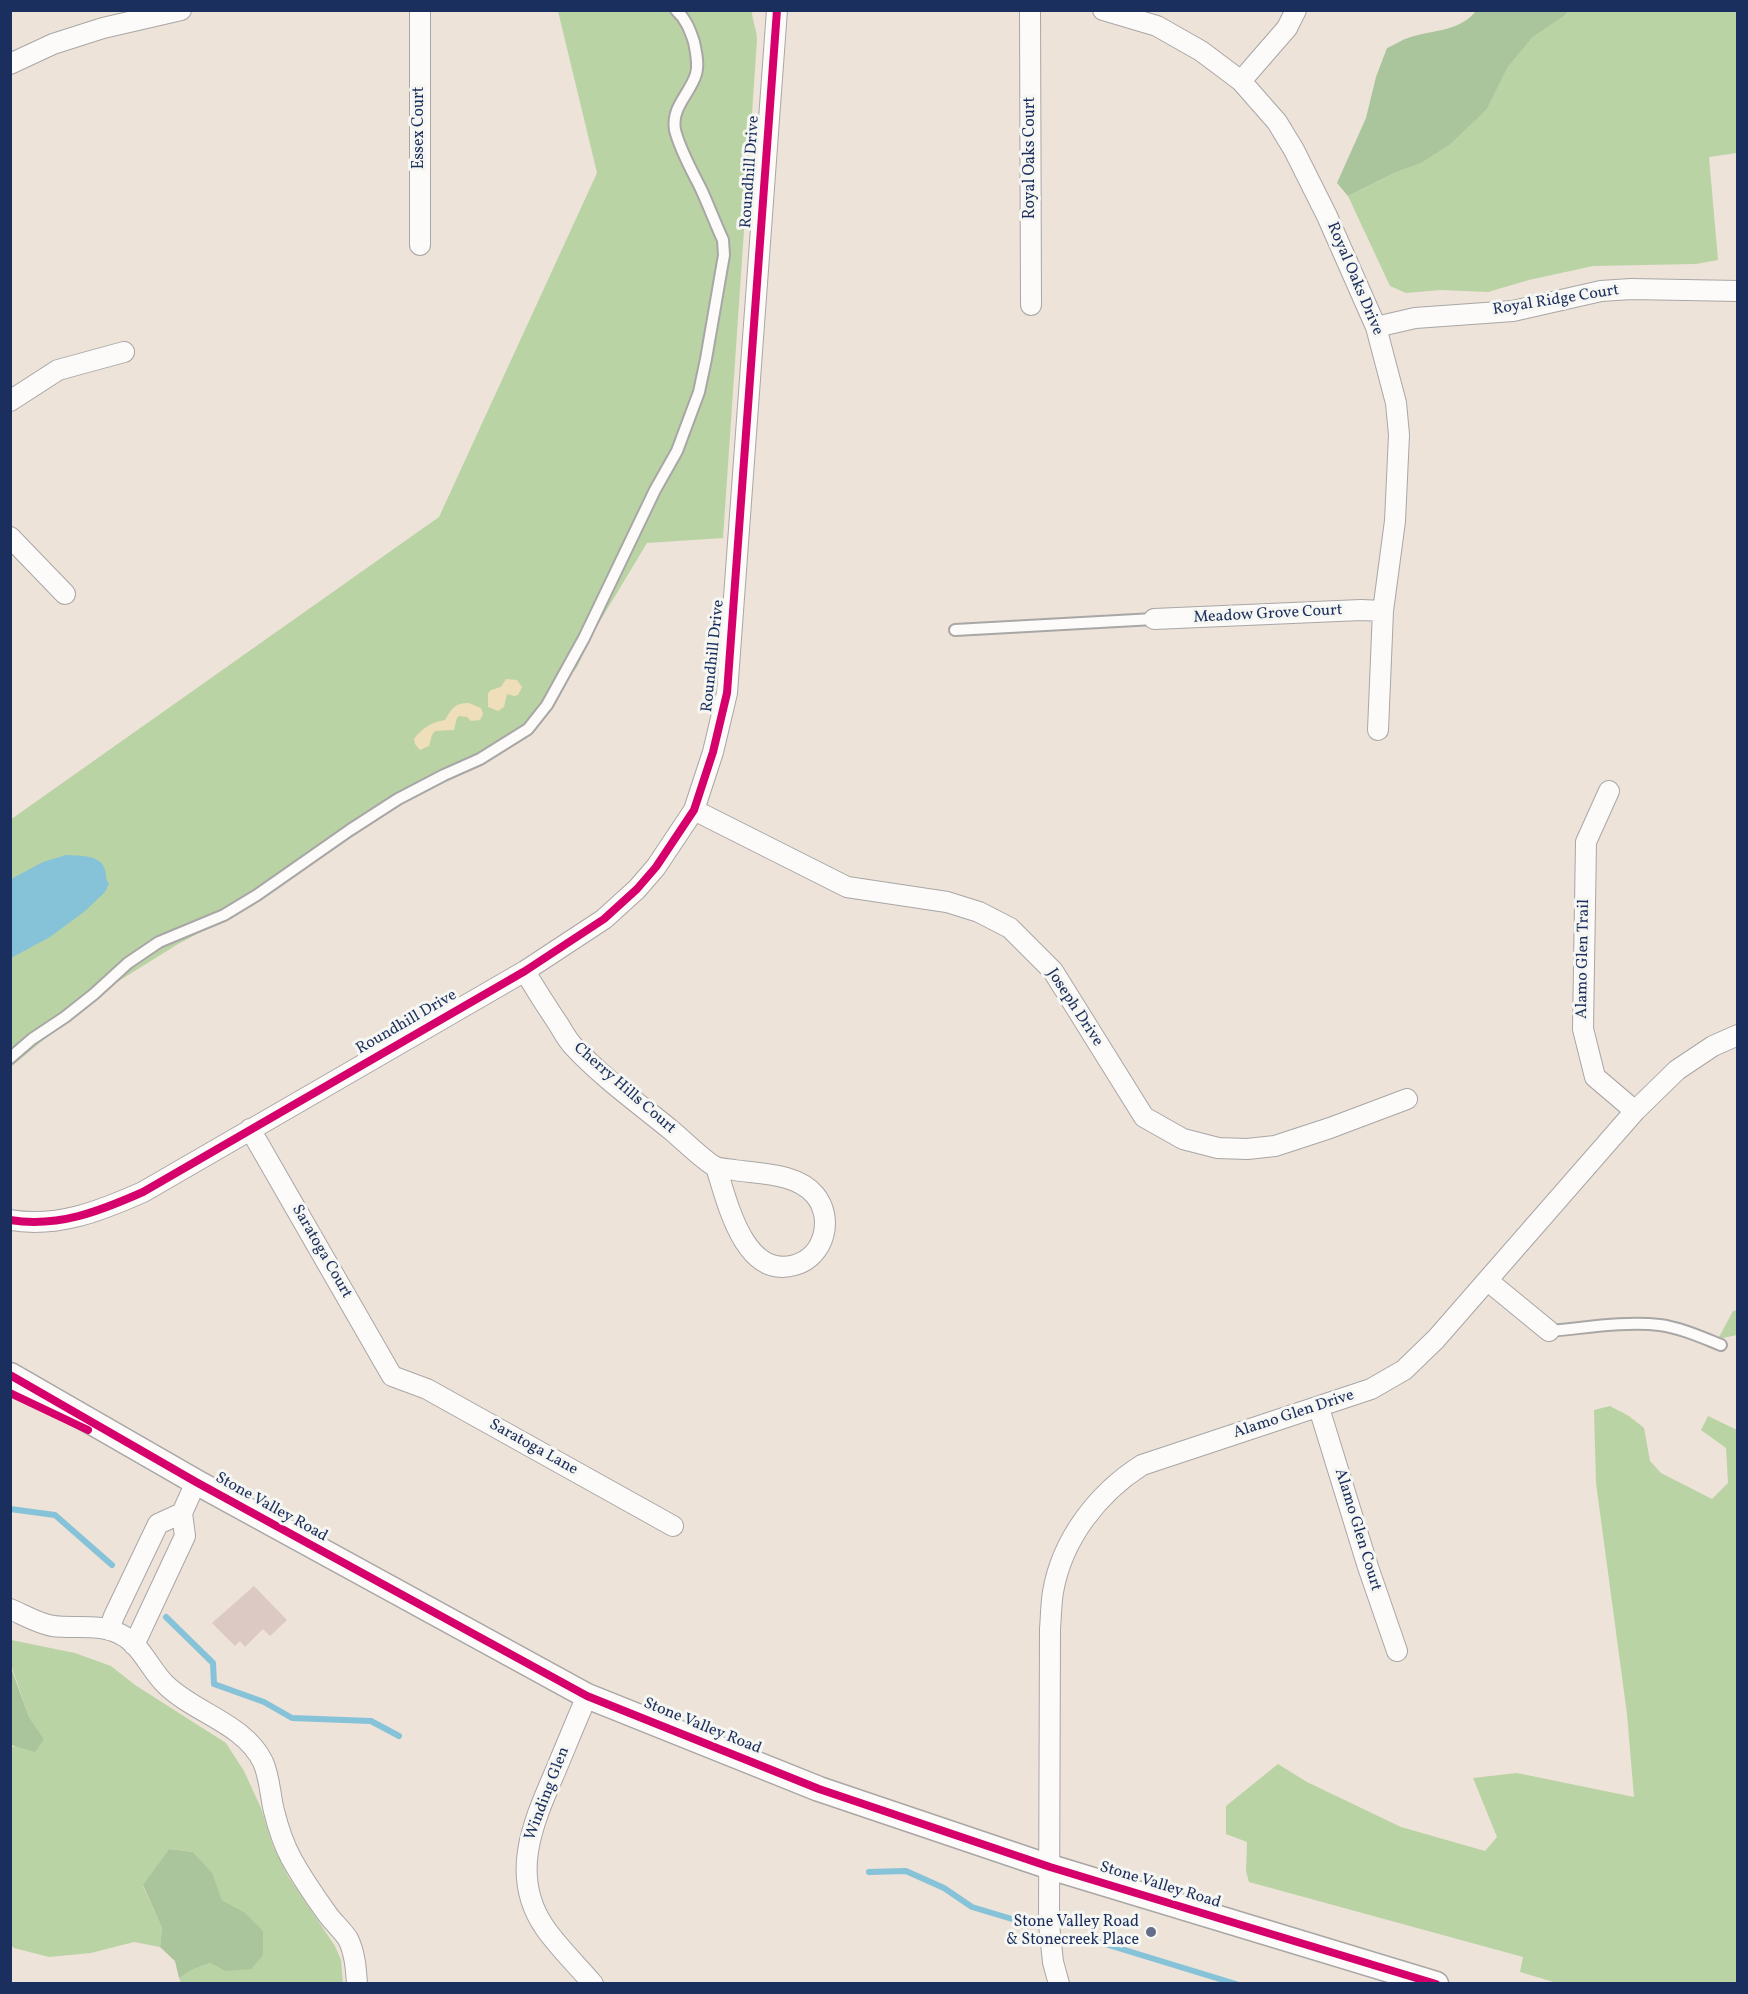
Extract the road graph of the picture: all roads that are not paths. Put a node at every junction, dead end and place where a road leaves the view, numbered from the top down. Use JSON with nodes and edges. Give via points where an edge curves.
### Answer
{"nodes":[{"id":1,"x":181,"y":10,"type":"edge"},
{"id":2,"x":420,"y":10,"type":"edge"},
{"id":3,"x":676,"y":10,"type":"edge"},
{"id":4,"x":777,"y":10,"type":"edge"},
{"id":5,"x":1030,"y":10,"type":"edge"},
{"id":6,"x":1102,"y":10,"type":"edge"},
{"id":7,"x":1296,"y":10,"type":"edge"},
{"id":8,"x":158,"y":12,"type":"edge"},
{"id":9,"x":10,"y":64,"type":"edge"},
{"id":10,"x":1241,"y":81,"type":"junction"},
{"id":11,"x":420,"y":245,"type":"dead end"},
{"id":12,"x":1737,"y":291,"type":"edge"},
{"id":13,"x":1031,"y":304,"type":"dead end"},
{"id":14,"x":1376,"y":327,"type":"junction"},
{"id":15,"x":124,"y":352,"type":"dead end"},
{"id":16,"x":10,"y":401,"type":"edge"},
{"id":17,"x":10,"y":537,"type":"edge"},
{"id":18,"x":65,"y":594,"type":"dead end"},
{"id":19,"x":1383,"y":611,"type":"junction"},
{"id":20,"x":1154,"y":619,"type":"joint"},
{"id":21,"x":955,"y":630,"type":"dead end"},
{"id":22,"x":1378,"y":730,"type":"dead end"},
{"id":23,"x":1609,"y":791,"type":"dead end"},
{"id":24,"x":694,"y":810,"type":"junction"},
{"id":25,"x":525,"y":971,"type":"junction"},
{"id":26,"x":1737,"y":1035,"type":"edge"},
{"id":27,"x":10,"y":1058,"type":"edge"},
{"id":28,"x":1407,"y":1099,"type":"dead end"},
{"id":29,"x":1635,"y":1111,"type":"junction"},
{"id":30,"x":250,"y":1129,"type":"junction"},
{"id":31,"x":716,"y":1167,"type":"junction"},
{"id":32,"x":10,"y":1221,"type":"edge"},
{"id":33,"x":1488,"y":1281,"type":"junction"},
{"id":34,"x":1549,"y":1331,"type":"joint"},
{"id":35,"x":1721,"y":1345,"type":"dead end"},
{"id":36,"x":10,"y":1375,"type":"edge"},
{"id":37,"x":392,"y":1376,"type":"joint"},
{"id":38,"x":10,"y":1393,"type":"edge"},
{"id":39,"x":1319,"y":1408,"type":"junction"},
{"id":40,"x":196,"y":1482,"type":"junction"},
{"id":41,"x":182,"y":1513,"type":"junction"},
{"id":42,"x":673,"y":1526,"type":"dead end"},
{"id":43,"x":10,"y":1610,"type":"edge"},
{"id":44,"x":122,"y":1636,"type":"junction"},
{"id":45,"x":1397,"y":1651,"type":"dead end"},
{"id":46,"x":587,"y":1696,"type":"junction"},
{"id":47,"x":1050,"y":1867,"type":"junction"},
{"id":48,"x":357,"y":1983,"type":"edge"},
{"id":49,"x":593,"y":1983,"type":"edge"},
{"id":50,"x":1059,"y":1983,"type":"edge"},
{"id":51,"x":1436,"y":1983,"type":"edge"}],
"edges":[{"from":1,"to":8,"type":"street"},
{"from":2,"to":11,"type":"street","name":"Essex Court"},
{"from":3,"to":27,"type":"lane","via":[[684,17],[692,36],[697,73],[680,103],[675,128],[723,240],[724,255],[706,359],[699,392],[677,450],[547,705],[528,729],[490,753],[398,799],[257,896],[224,915],[159,942]]},
{"from":4,"to":24,"type":"street","name":"Roundhill Drive","via":[[727,693]]},
{"from":5,"to":13,"type":"street","name":"Royal Oaks Court"},
{"from":6,"to":10,"type":"street","name":"Royal Oaks Drive","via":[[1157,26],[1201,51]]},
{"from":7,"to":10,"type":"street","via":[[1287,28]]},
{"from":8,"to":9,"type":"street","via":[[53,44]]},
{"from":10,"to":14,"type":"street","name":"Royal Oaks Drive","via":[[1277,122],[1294,150]]},
{"from":12,"to":14,"type":"street","name":"Royal Ridge Court","via":[[1601,291],[1513,310],[1416,318]]},
{"from":14,"to":19,"type":"street","name":"Royal Oaks Drive","via":[[1396,403],[1399,435],[1395,522]]},
{"from":15,"to":16,"type":"street","via":[[58,370]]},
{"from":17,"to":18,"type":"street"},
{"from":19,"to":20,"type":"street","name":"Meadow Grove Court"},
{"from":19,"to":22,"type":"street","name":"Royal Oaks Drive"},
{"from":20,"to":21,"type":"lane"},
{"from":23,"to":29,"type":"street","name":"Alamo Glen Trail","via":[[1586,842],[1583,1029],[1595,1077]]},
{"from":24,"to":25,"type":"street","name":"Roundhill Drive","via":[[637,889],[604,919]]},
{"from":24,"to":28,"type":"street","name":"Joseph Drive","via":[[847,887],[947,903],[979,912],[1010,928],[1053,971],[1144,1117],[1184,1138],[1218,1148],[1275,1146]]},
{"from":25,"to":30,"type":"street","name":"Roundhill Drive"},
{"from":25,"to":31,"type":"street","name":"Cherry Hills Court","via":[[573,1046]]},
{"from":26,"to":29,"type":"street","name":"Alamo Glen Drive","via":[[1677,1070]]},
{"from":29,"to":33,"type":"street","name":"Alamo Glen Drive"},
{"from":30,"to":32,"type":"street","name":"Roundhill Drive","via":[[143,1192],[103,1210],[56,1222]]},
{"from":30,"to":37,"type":"street","name":"Saratoga Court"},
{"from":31,"to":31,"type":"street","via":[[788,1178],[807,1187],[820,1203],[825,1219],[824,1235],[814,1253],[796,1265],[784,1267],[774,1266],[754,1254],[737,1227]]},
{"from":33,"to":34,"type":"street"},
{"from":33,"to":39,"type":"street","name":"Alamo Glen Drive","via":[[1404,1370],[1371,1389]]},
{"from":34,"to":35,"type":"lane","via":[[1653,1325],[1691,1332]]},
{"from":36,"to":40,"type":"street","name":"Stone Valley Road"},
{"from":37,"to":42,"type":"street","name":"Saratoga Lane","via":[[427,1389]]},
{"from":38,"to":40,"type":"street","name":"Stone Valley Road"},
{"from":39,"to":45,"type":"street","name":"Alamo Glen Court"},
{"from":39,"to":47,"type":"street","name":"Alamo Glen Drive","via":[[1142,1465],[1104,1494],[1082,1522],[1065,1554],[1053,1590]]},
{"from":40,"to":41,"type":"street"},
{"from":40,"to":46,"type":"street","name":"Stone Valley Road"},
{"from":41,"to":44,"type":"street","via":[[185,1536]]},
{"from":41,"to":44,"type":"street","via":[[158,1524],[114,1616]]},
{"from":43,"to":44,"type":"street","via":[[50,1626],[99,1627]]},
{"from":44,"to":48,"type":"street","via":[[163,1683],[235,1731],[263,1762],[281,1837],[316,1899],[348,1939]]},
{"from":46,"to":47,"type":"street","name":"Stone Valley Road","via":[[819,1789]]},
{"from":46,"to":49,"type":"street","name":"Winding Glen","via":[[535,1819],[526,1855],[529,1891],[545,1928]]},
{"from":47,"to":50,"type":"street","name":"Alamo Glen Drive","via":[[1049,1924]]},
{"from":47,"to":51,"type":"street","name":"Stone Valley Road"}]}
